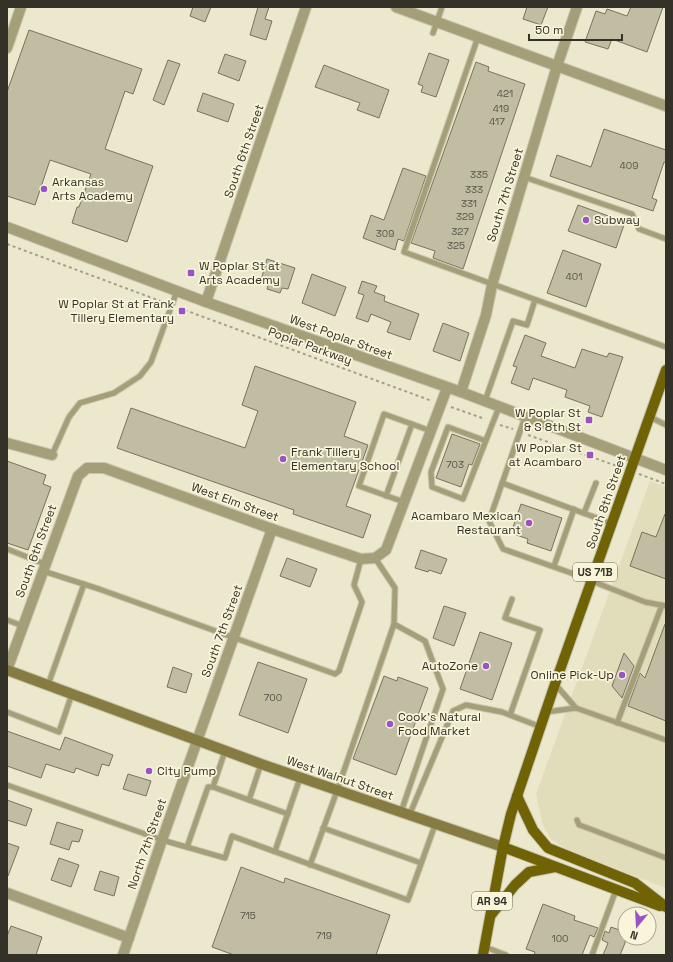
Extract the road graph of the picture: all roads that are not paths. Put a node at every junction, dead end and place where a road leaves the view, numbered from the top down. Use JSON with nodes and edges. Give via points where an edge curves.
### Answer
{"nodes":[{"id":1,"x":21,"y":7,"type":"edge"},
{"id":2,"x":306,"y":7,"type":"edge"},
{"id":3,"x":396,"y":7,"type":"edge"},
{"id":4,"x":442,"y":7,"type":"edge"},
{"id":5,"x":577,"y":7,"type":"edge"},
{"id":6,"x":436,"y":22,"type":"junction"},
{"id":7,"x":433,"y":33,"type":"dead end"},
{"id":8,"x":478,"y":37,"type":"junction"},
{"id":9,"x":7,"y":48,"type":"edge"},
{"id":10,"x":557,"y":66,"type":"junction"},
{"id":11,"x":666,"y":106,"type":"edge"},
{"id":12,"x":524,"y":178,"type":"junction"},
{"id":13,"x":7,"y":227,"type":"edge"},
{"id":14,"x":666,"y":239,"type":"edge"},
{"id":15,"x":492,"y":285,"type":"junction"},
{"id":16,"x":177,"y":292,"type":"junction"},
{"id":17,"x":535,"y":300,"type":"junction"},
{"id":18,"x":206,"y":302,"type":"junction"},
{"id":19,"x":666,"y":348,"type":"edge"},
{"id":20,"x":666,"y":370,"type":"edge"},
{"id":21,"x":447,"y":388,"type":"junction"},
{"id":22,"x":663,"y":390,"type":"edge"},
{"id":23,"x":461,"y":392,"type":"junction"},
{"id":24,"x":485,"y":401,"type":"junction"},
{"id":25,"x":499,"y":407,"type":"junction"},
{"id":26,"x":525,"y":417,"type":"junction"},
{"id":27,"x":650,"y":417,"type":"junction"},
{"id":28,"x":412,"y":424,"type":"junction"},
{"id":29,"x":666,"y":425,"type":"edge"},
{"id":30,"x":431,"y":431,"type":"junction"},
{"id":31,"x":486,"y":441,"type":"junction"},
{"id":32,"x":7,"y":443,"type":"edge"},
{"id":33,"x":52,"y":455,"type":"joint"},
{"id":34,"x":635,"y":459,"type":"junction"},
{"id":35,"x":87,"y":468,"type":"joint"},
{"id":36,"x":666,"y":470,"type":"edge"},
{"id":37,"x":596,"y":483,"type":"dead end"},
{"id":38,"x":502,"y":484,"type":"junction"},
{"id":39,"x":386,"y":496,"type":"junction"},
{"id":40,"x":404,"y":502,"type":"junction"},
{"id":41,"x":574,"y":510,"type":"junction"},
{"id":42,"x":584,"y":513,"type":"junction"},
{"id":43,"x":612,"y":524,"type":"junction"},
{"id":44,"x":272,"y":530,"type":"junction"},
{"id":45,"x":7,"y":549,"type":"edge"},
{"id":46,"x":375,"y":558,"type":"junction"},
{"id":47,"x":361,"y":560,"type":"junction"},
{"id":48,"x":554,"y":566,"type":"junction"},
{"id":49,"x":44,"y":568,"type":"junction"},
{"id":50,"x":592,"y":581,"type":"junction"},
{"id":51,"x":84,"y":584,"type":"junction"},
{"id":52,"x":512,"y":599,"type":"dead end"},
{"id":53,"x":664,"y":605,"type":"edge"},
{"id":54,"x":7,"y":620,"type":"edge"},
{"id":55,"x":394,"y":624,"type":"junction"},
{"id":56,"x":23,"y":626,"type":"junction"},
{"id":57,"x":233,"y":637,"type":"junction"},
{"id":58,"x":7,"y":670,"type":"edge"},
{"id":59,"x":555,"y":684,"type":"junction"},
{"id":60,"x":48,"y":685,"type":"junction"},
{"id":61,"x":72,"y":694,"type":"junction"},
{"id":62,"x":576,"y":708,"type":"junction"},
{"id":63,"x":7,"y":712,"type":"edge"},
{"id":64,"x":546,"y":712,"type":"junction"},
{"id":65,"x":510,"y":715,"type":"junction"},
{"id":66,"x":617,"y":723,"type":"junction"},
{"id":67,"x":541,"y":727,"type":"junction"},
{"id":68,"x":666,"y":740,"type":"edge"},
{"id":69,"x":196,"y":741,"type":"junction"},
{"id":70,"x":225,"y":751,"type":"junction"},
{"id":71,"x":261,"y":764,"type":"junction"},
{"id":72,"x":300,"y":778,"type":"junction"},
{"id":73,"x":7,"y":785,"type":"edge"},
{"id":74,"x":213,"y":787,"type":"junction"},
{"id":75,"x":337,"y":791,"type":"junction"},
{"id":76,"x":517,"y":796,"type":"junction"},
{"id":77,"x":249,"y":800,"type":"junction"},
{"id":78,"x":288,"y":814,"type":"junction"},
{"id":79,"x":405,"y":814,"type":"junction"},
{"id":80,"x":577,"y":820,"type":"dead end"},
{"id":81,"x":435,"y":825,"type":"junction"},
{"id":82,"x":323,"y":828,"type":"junction"},
{"id":83,"x":162,"y":840,"type":"junction"},
{"id":84,"x":187,"y":847,"type":"junction"},
{"id":85,"x":502,"y":847,"type":"junction"},
{"id":86,"x":275,"y":851,"type":"junction"},
{"id":87,"x":666,"y":858,"type":"edge"},
{"id":88,"x":421,"y":864,"type":"junction"},
{"id":89,"x":310,"y":865,"type":"junction"},
{"id":90,"x":555,"y":867,"type":"junction"},
{"id":91,"x":616,"y":890,"type":"junction"},
{"id":92,"x":7,"y":893,"type":"edge"},
{"id":93,"x":666,"y":908,"type":"edge"},
{"id":94,"x":490,"y":917,"type":"junction"},
{"id":95,"x":129,"y":938,"type":"junction"},
{"id":96,"x":484,"y":951,"type":"edge"},
{"id":97,"x":123,"y":955,"type":"edge"},
{"id":98,"x":506,"y":955,"type":"edge"},
{"id":99,"x":592,"y":955,"type":"edge"}],
"edges":[{"from":1,"to":9,"type":"street"},
{"from":2,"to":18,"type":"street","name":"South 6th Street"},
{"from":3,"to":6,"type":"street"},
{"from":4,"to":6,"type":"lane"},
{"from":5,"to":10,"type":"street","name":"South 7th Street"},
{"from":6,"to":7,"type":"lane"},
{"from":6,"to":8,"type":"street"},
{"from":8,"to":10,"type":"street"},
{"from":8,"to":15,"type":"lane","via":[[404,252]]},
{"from":10,"to":11,"type":"street"},
{"from":10,"to":12,"type":"street","name":"South 7th Street"},
{"from":12,"to":14,"type":"lane","via":[[632,214],[639,228]]},
{"from":12,"to":15,"type":"street","name":"South 7th Street"},
{"from":13,"to":16,"type":"street","name":"West Poplar Street"},
{"from":15,"to":17,"type":"lane"},
{"from":15,"to":23,"type":"street","name":"South 7th Street","via":[[486,315]]},
{"from":16,"to":18,"type":"street","name":"West Poplar Street"},
{"from":16,"to":33,"type":"lane","via":[[151,362],[140,376],[114,393],[80,404],[69,417]]},
{"from":17,"to":19,"type":"lane"},
{"from":17,"to":24,"type":"lane","via":[[527,325],[513,321]]},
{"from":18,"to":21,"type":"street","name":"West Poplar Street"},
{"from":20,"to":22,"type":"main road","name":"South 8th Street","number":"US 71B"},
{"from":21,"to":23,"type":"street","name":"West Poplar Street"},
{"from":21,"to":30,"type":"street"},
{"from":22,"to":27,"type":"main road","name":"South 8th Street","number":"US 71B"},
{"from":23,"to":24,"type":"street","name":"West Poplar Street"},
{"from":24,"to":25,"type":"street","name":"West Poplar Street"},
{"from":25,"to":26,"type":"street","name":"West Poplar Street"},
{"from":25,"to":31,"type":"lane"},
{"from":26,"to":34,"type":"street","name":"West Poplar Street"},
{"from":26,"to":38,"type":"lane"},
{"from":27,"to":29,"type":"lane"},
{"from":27,"to":34,"type":"main road","name":"South 8th Street","number":"US 71B"},
{"from":28,"to":30,"type":"lane"},
{"from":28,"to":39,"type":"lane"},
{"from":28,"to":39,"type":"lane","via":[[384,414],[359,486]]},
{"from":30,"to":40,"type":"street"},
{"from":31,"to":31,"type":"lane","via":[[448,427],[431,472],[432,487],[463,499]]},
{"from":32,"to":33,"type":"street"},
{"from":34,"to":36,"type":"street","name":"West Poplar Street"},
{"from":34,"to":43,"type":"main road","name":"South 8th Street","number":"US 71B"},
{"from":35,"to":44,"type":"street","name":"West Elm Street","via":[[104,468]]},
{"from":35,"to":49,"type":"street","name":"South 6th Street","via":[[78,476]]},
{"from":37,"to":42,"type":"lane"},
{"from":38,"to":41,"type":"lane"},
{"from":38,"to":48,"type":"lane","via":[[489,521],[503,549]]},
{"from":39,"to":40,"type":"lane"},
{"from":40,"to":46,"type":"street","via":[[386,550]]},
{"from":41,"to":42,"type":"lane"},
{"from":41,"to":48,"type":"lane"},
{"from":42,"to":43,"type":"lane"},
{"from":43,"to":50,"type":"main road","name":"South 8th Street","number":"US 71B"},
{"from":44,"to":47,"type":"street","name":"West Elm Street"},
{"from":44,"to":57,"type":"street","name":"South 7th Street"},
{"from":45,"to":49,"type":"lane"},
{"from":46,"to":47,"type":"street","name":"West Elm Street"},
{"from":46,"to":55,"type":"lane","via":[[395,588]]},
{"from":47,"to":57,"type":"lane","via":[[354,585],[362,602],[339,671],[335,674]]},
{"from":48,"to":50,"type":"lane"},
{"from":49,"to":51,"type":"lane"},
{"from":49,"to":56,"type":"street","name":"South 6th Street"},
{"from":50,"to":53,"type":"lane","via":[[645,602]]},
{"from":50,"to":59,"type":"main road","name":"South 8th Street","number":"US 71B"},
{"from":51,"to":57,"type":"lane"},
{"from":51,"to":60,"type":"lane"},
{"from":52,"to":65,"type":"lane","via":[[505,618],[540,630]]},
{"from":53,"to":66,"type":"lane"},
{"from":54,"to":56,"type":"lane"},
{"from":55,"to":75,"type":"lane"},
{"from":55,"to":79,"type":"lane","via":[[425,642],[443,689]]},
{"from":56,"to":58,"type":"street","name":"South 6th Street"},
{"from":57,"to":69,"type":"street","name":"South 7th Street"},
{"from":58,"to":60,"type":"main road","name":"West Walnut Street"},
{"from":59,"to":62,"type":"lane"},
{"from":59,"to":64,"type":"main road","name":"South 8th Street","number":"US 71B"},
{"from":60,"to":61,"type":"main road","name":"West Walnut Street"},
{"from":61,"to":63,"type":"lane","via":[[59,732]]},
{"from":61,"to":69,"type":"main road","name":"West Walnut Street"},
{"from":62,"to":64,"type":"lane"},
{"from":62,"to":66,"type":"lane"},
{"from":64,"to":67,"type":"main road","name":"South 8th Street","number":"US 71B"},
{"from":65,"to":67,"type":"lane"},
{"from":65,"to":79,"type":"lane","via":[[466,705],[453,712]]},
{"from":66,"to":68,"type":"lane"},
{"from":67,"to":76,"type":"main road","name":"South 8th Street","number":"US 71B"},
{"from":69,"to":70,"type":"main road","name":"West Walnut Street"},
{"from":69,"to":83,"type":"street","name":"North 7th Street"},
{"from":70,"to":71,"type":"main road","name":"West Walnut Street"},
{"from":70,"to":74,"type":"lane"},
{"from":71,"to":72,"type":"main road","name":"West Walnut Street"},
{"from":71,"to":77,"type":"lane"},
{"from":72,"to":75,"type":"main road","name":"West Walnut Street"},
{"from":72,"to":78,"type":"lane"},
{"from":73,"to":83,"type":"lane"},
{"from":74,"to":77,"type":"lane"},
{"from":74,"to":84,"type":"lane","via":[[208,787]]},
{"from":75,"to":79,"type":"main road","name":"West Walnut Street"},
{"from":75,"to":82,"type":"lane"},
{"from":76,"to":85,"type":"main road","name":"South 8th Street","number":"US 71B"},
{"from":76,"to":93,"type":"main road","via":[[533,830],[548,848],[635,883]]},
{"from":77,"to":78,"type":"lane"},
{"from":78,"to":86,"type":"lane"},
{"from":79,"to":81,"type":"main road","name":"West Walnut Street"},
{"from":80,"to":87,"type":"lane","via":[[580,825]]},
{"from":81,"to":85,"type":"main road","name":"West Walnut Street"},
{"from":81,"to":88,"type":"lane"},
{"from":82,"to":88,"type":"lane"},
{"from":82,"to":89,"type":"lane"},
{"from":83,"to":84,"type":"lane"},
{"from":83,"to":95,"type":"street","name":"North 7th Street"},
{"from":84,"to":86,"type":"lane","via":[[225,858],[232,836]]},
{"from":85,"to":90,"type":"main road","name":"West Walnut Street"},
{"from":85,"to":94,"type":"main road","number":"AR 94"},
{"from":86,"to":89,"type":"lane"},
{"from":88,"to":89,"type":"lane","via":[[408,900]]},
{"from":90,"to":91,"type":"main road","name":"West Walnut Street"},
{"from":90,"to":94,"type":"main road","number":"AR 94","via":[[529,872],[515,885]]},
{"from":91,"to":93,"type":"main road","name":"West Walnut Street"},
{"from":91,"to":99,"type":"lane"},
{"from":92,"to":95,"type":"street"},
{"from":94,"to":96,"type":"main road","number":"AR 94"},
{"from":95,"to":97,"type":"street","name":"North 7th Street"},
{"from":96,"to":98,"type":"lane"}]}
